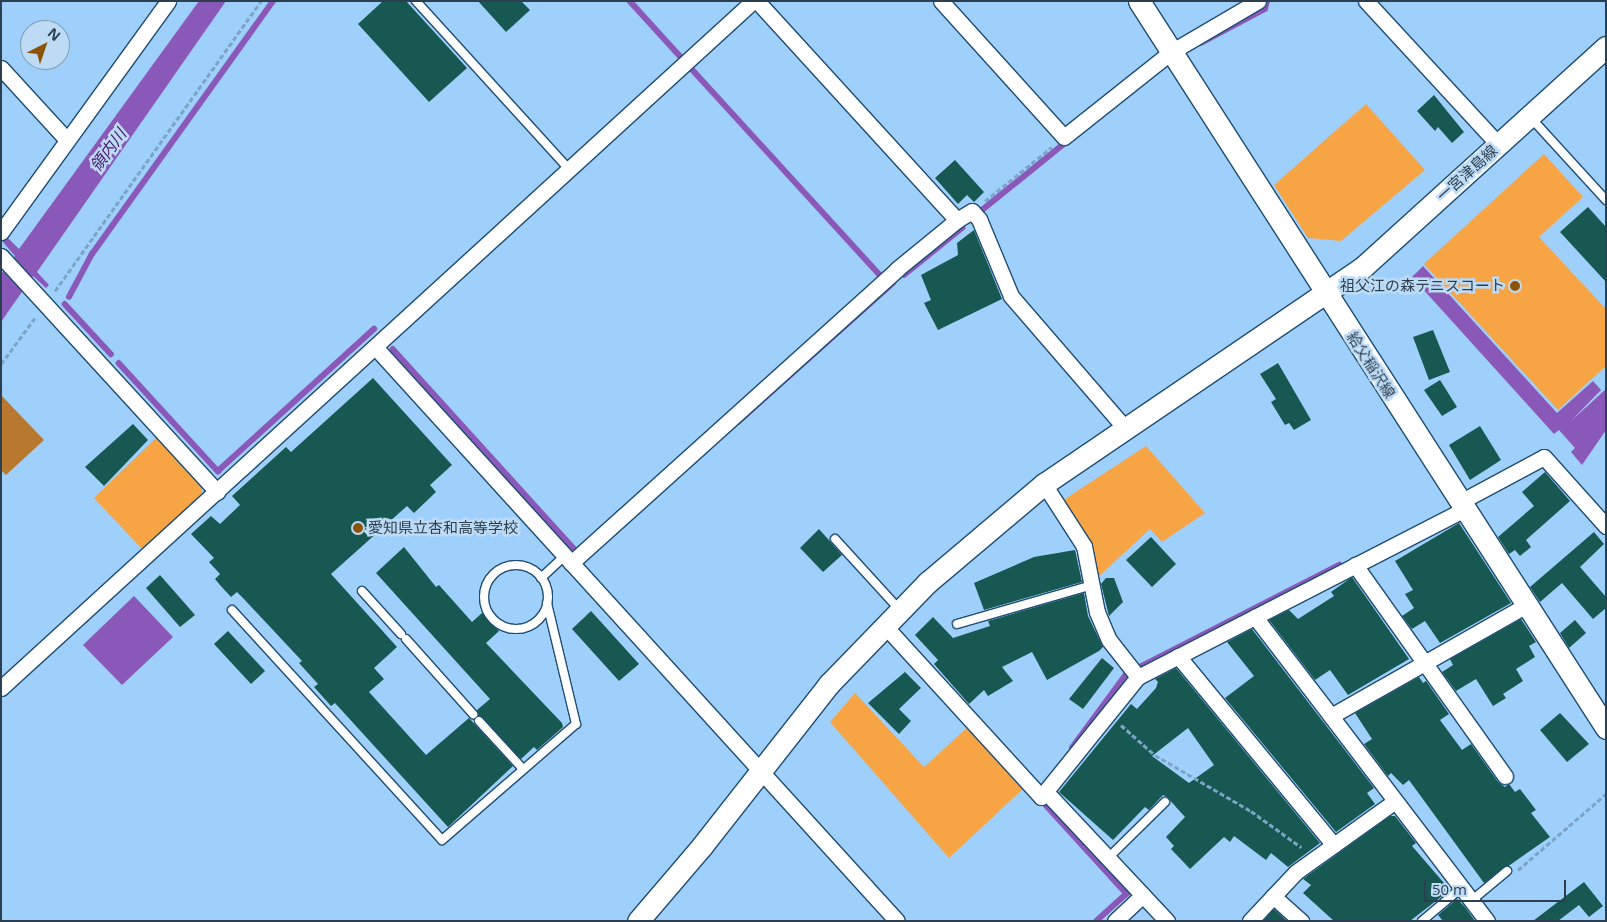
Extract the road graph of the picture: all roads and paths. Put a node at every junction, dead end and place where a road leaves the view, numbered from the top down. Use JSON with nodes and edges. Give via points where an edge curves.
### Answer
{"nodes":[{"id":1,"x":168,"y":1,"type":"edge"},
{"id":2,"x":261,"y":1,"type":"edge"},
{"id":3,"x":416,"y":1,"type":"edge"},
{"id":4,"x":755,"y":1,"type":"edge"},
{"id":5,"x":941,"y":1,"type":"edge"},
{"id":6,"x":1139,"y":1,"type":"edge"},
{"id":7,"x":1258,"y":1,"type":"edge"},
{"id":8,"x":1366,"y":1,"type":"edge"},
{"id":9,"x":1606,"y":47,"type":"edge"},
{"id":10,"x":1171,"y":52,"type":"junction"},
{"id":11,"x":1,"y":68,"type":"edge"},
{"id":12,"x":1530,"y":116,"type":"junction"},
{"id":13,"x":1064,"y":137,"type":"junction"},
{"id":14,"x":67,"y":140,"type":"junction"},
{"id":15,"x":1498,"y":144,"type":"junction"},
{"id":16,"x":570,"y":170,"type":"junction"},
{"id":17,"x":1606,"y":200,"type":"edge"},
{"id":18,"x":972,"y":212,"type":"junction"},
{"id":19,"x":957,"y":220,"type":"junction"},
{"id":20,"x":1,"y":232,"type":"edge"},
{"id":21,"x":1,"y":256,"type":"edge"},
{"id":22,"x":1324,"y":293,"type":"junction"},
{"id":23,"x":44,"y":303,"type":"junction"},
{"id":24,"x":376,"y":348,"type":"junction"},
{"id":25,"x":1,"y":364,"type":"edge"},
{"id":26,"x":1125,"y":428,"type":"junction"},
{"id":27,"x":1044,"y":484,"type":"junction"},
{"id":28,"x":217,"y":492,"type":"junction"},
{"id":29,"x":1462,"y":505,"type":"junction"},
{"id":30,"x":1606,"y":526,"type":"edge"},
{"id":31,"x":835,"y":539,"type":"dead end"},
{"id":32,"x":568,"y":560,"type":"junction"},
{"id":33,"x":1355,"y":566,"type":"junction"},
{"id":34,"x":541,"y":578,"type":"junction"},
{"id":35,"x":1092,"y":585,"type":"junction"},
{"id":36,"x":362,"y":591,"type":"dead end"},
{"id":37,"x":547,"y":603,"type":"junction"},
{"id":38,"x":1526,"y":605,"type":"junction"},
{"id":39,"x":232,"y":610,"type":"dead end"},
{"id":40,"x":900,"y":610,"type":"junction"},
{"id":41,"x":1255,"y":617,"type":"junction"},
{"id":42,"x":957,"y":624,"type":"dead end"},
{"id":43,"x":884,"y":625,"type":"junction"},
{"id":44,"x":1178,"y":656,"type":"junction"},
{"id":45,"x":1424,"y":663,"type":"junction"},
{"id":46,"x":1138,"y":677,"type":"junction"},
{"id":47,"x":1,"y":688,"type":"edge"},
{"id":48,"x":473,"y":714,"type":"dead end"},
{"id":49,"x":1109,"y":715,"type":"junction"},
{"id":50,"x":1331,"y":716,"type":"junction"},
{"id":51,"x":479,"y":721,"type":"dead end"},
{"id":52,"x":1606,"y":728,"type":"edge"},
{"id":53,"x":523,"y":769,"type":"junction"},
{"id":54,"x":760,"y":771,"type":"junction"},
{"id":55,"x":1505,"y":776,"type":"dead end"},
{"id":56,"x":1046,"y":792,"type":"junction"},
{"id":57,"x":1606,"y":794,"type":"edge"},
{"id":58,"x":1395,"y":801,"type":"junction"},
{"id":59,"x":1165,"y":802,"type":"dead end"},
{"id":60,"x":1334,"y":845,"type":"junction"},
{"id":61,"x":1108,"y":858,"type":"junction"},
{"id":62,"x":1315,"y":859,"type":"junction"},
{"id":63,"x":1507,"y":871,"type":"joint"},
{"id":64,"x":1461,"y":888,"type":"junction"},
{"id":65,"x":1143,"y":896,"type":"junction"},
{"id":66,"x":1273,"y":896,"type":"junction"},
{"id":67,"x":1471,"y":901,"type":"junction"},
{"id":68,"x":638,"y":921,"type":"edge"},
{"id":69,"x":897,"y":921,"type":"edge"},
{"id":70,"x":1115,"y":921,"type":"edge"},
{"id":71,"x":1167,"y":921,"type":"edge"},
{"id":72,"x":1250,"y":921,"type":"edge"},
{"id":73,"x":1301,"y":921,"type":"edge"},
{"id":74,"x":1422,"y":921,"type":"edge"},
{"id":75,"x":1487,"y":921,"type":"edge"}],
"edges":[{"from":1,"to":14,"type":"street"},
{"from":2,"to":23,"type":"path"},
{"from":3,"to":16,"type":"lane"},
{"from":4,"to":16,"type":"street"},
{"from":4,"to":19,"type":"street"},
{"from":5,"to":13,"type":"street"},
{"from":6,"to":10,"type":"main road","name":"給父稲沢線"},
{"from":7,"to":10,"type":"street"},
{"from":8,"to":15,"type":"street"},
{"from":9,"to":12,"type":"main road","name":"一宮津島線"},
{"from":10,"to":13,"type":"street"},
{"from":10,"to":22,"type":"main road","name":"給父稲沢線"},
{"from":11,"to":14,"type":"street"},
{"from":12,"to":15,"type":"main road","name":"一宮津島線"},
{"from":12,"to":17,"type":"lane"},
{"from":13,"to":18,"type":"path"},
{"from":14,"to":20,"type":"street"},
{"from":15,"to":22,"type":"main road","name":"一宮津島線","via":[[1362,268]]},
{"from":16,"to":24,"type":"street"},
{"from":18,"to":19,"type":"street"},
{"from":18,"to":26,"type":"street","via":[[979,219],[1011,296]]},
{"from":19,"to":32,"type":"street","via":[[889,276]]},
{"from":21,"to":23,"type":"street"},
{"from":22,"to":26,"type":"main road","name":"一宮津島線"},
{"from":22,"to":29,"type":"main road","name":"給父稲沢線"},
{"from":23,"to":25,"type":"path"},
{"from":23,"to":28,"type":"street"},
{"from":24,"to":28,"type":"street"},
{"from":24,"to":32,"type":"street"},
{"from":26,"to":27,"type":"main road","name":"一宮津島線"},
{"from":27,"to":35,"type":"street","via":[[1084,546]]},
{"from":27,"to":40,"type":"main road","name":"一宮津島線","via":[[972,542]]},
{"from":28,"to":47,"type":"street"},
{"from":29,"to":30,"type":"street","via":[[1544,457]]},
{"from":29,"to":33,"type":"street"},
{"from":29,"to":38,"type":"main road","name":"給父稲沢線"},
{"from":31,"to":40,"type":"lane"},
{"from":32,"to":34,"type":"lane"},
{"from":32,"to":54,"type":"street"},
{"from":33,"to":41,"type":"street"},
{"from":33,"to":45,"type":"street"},
{"from":34,"to":37,"type":"lane","via":[[548,594]]},
{"from":34,"to":37,"type":"lane","via":[[526,567],[508,566],[488,582],[484,600],[497,623],[514,629],[532,625],[544,612]]},
{"from":35,"to":42,"type":"lane"},
{"from":35,"to":46,"type":"street","via":[[1097,612],[1108,640]]},
{"from":36,"to":48,"type":"lane"},
{"from":37,"to":53,"type":"lane","via":[[576,724]]},
{"from":38,"to":45,"type":"street"},
{"from":38,"to":52,"type":"main road","name":"給父稲沢線"},
{"from":39,"to":53,"type":"lane","via":[[442,840]]},
{"from":40,"to":43,"type":"main road","name":"一宮津島線"},
{"from":41,"to":44,"type":"street"},
{"from":41,"to":50,"type":"street"},
{"from":43,"to":54,"type":"main road","name":"一宮津島線","via":[[829,684]]},
{"from":43,"to":56,"type":"street","via":[[1041,797]]},
{"from":44,"to":46,"type":"street"},
{"from":44,"to":60,"type":"street"},
{"from":45,"to":50,"type":"street"},
{"from":45,"to":55,"type":"street"},
{"from":46,"to":49,"type":"street"},
{"from":49,"to":56,"type":"street"},
{"from":49,"to":62,"type":"path","via":[[1156,755],[1251,811]]},
{"from":50,"to":58,"type":"street"},
{"from":51,"to":53,"type":"lane"},
{"from":54,"to":68,"type":"main road","name":"一宮津島線"},
{"from":54,"to":69,"type":"street"},
{"from":56,"to":61,"type":"street"},
{"from":57,"to":63,"type":"path","via":[[1514,874]]},
{"from":58,"to":60,"type":"street"},
{"from":58,"to":64,"type":"street"},
{"from":59,"to":61,"type":"lane"},
{"from":60,"to":62,"type":"street"},
{"from":61,"to":65,"type":"street"},
{"from":62,"to":66,"type":"street","via":[[1296,872]]},
{"from":63,"to":67,"type":"lane"},
{"from":64,"to":67,"type":"street"},
{"from":64,"to":74,"type":"lane"},
{"from":65,"to":70,"type":"street"},
{"from":65,"to":71,"type":"street"},
{"from":66,"to":72,"type":"street"},
{"from":66,"to":73,"type":"street"},
{"from":67,"to":75,"type":"street"}]}
